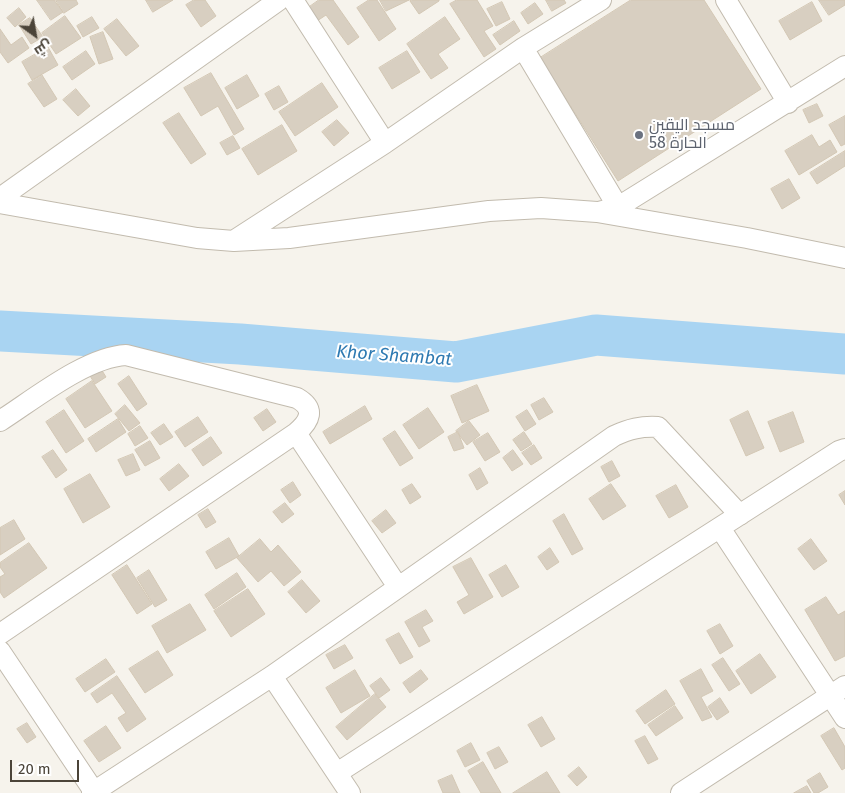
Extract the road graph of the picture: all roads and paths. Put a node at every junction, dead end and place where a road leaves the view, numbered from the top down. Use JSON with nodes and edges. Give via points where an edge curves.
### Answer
{"nodes":[{"id":1,"x":279,"y":0,"type":"edge"},
{"id":2,"x":293,"y":0,"type":"edge"},
{"id":3,"x":601,"y":0,"type":"edge"},
{"id":4,"x":726,"y":0,"type":"edge"},
{"id":5,"x":523,"y":48,"type":"junction"},
{"id":6,"x":845,"y":66,"type":"edge"},
{"id":7,"x":788,"y":103,"type":"junction"},
{"id":8,"x":385,"y":143,"type":"junction"},
{"id":9,"x":0,"y":198,"type":"edge"},
{"id":10,"x":0,"y":203,"type":"edge"},
{"id":11,"x":618,"y":207,"type":"junction"},
{"id":12,"x":597,"y":212,"type":"junction"},
{"id":13,"x":234,"y":241,"type":"junction"},
{"id":14,"x":845,"y":258,"type":"edge"},
{"id":15,"x":0,"y":422,"type":"edge"},
{"id":16,"x":296,"y":433,"type":"junction"},
{"id":17,"x":845,"y":449,"type":"edge"},
{"id":18,"x":740,"y":515,"type":"junction"},
{"id":19,"x":720,"y":528,"type":"junction"},
{"id":20,"x":398,"y":587,"type":"junction"},
{"id":21,"x":0,"y":634,"type":"edge"},
{"id":22,"x":0,"y":651,"type":"edge"},
{"id":23,"x":272,"y":676,"type":"junction"},
{"id":24,"x":838,"y":691,"type":"edge"},
{"id":25,"x":845,"y":718,"type":"edge"},
{"id":26,"x":337,"y":773,"type":"junction"},
{"id":27,"x":93,"y":793,"type":"edge"},
{"id":28,"x":350,"y":793,"type":"edge"},
{"id":29,"x":681,"y":793,"type":"edge"}],
"edges":[{"from":1,"to":9,"type":"street"},
{"from":2,"to":8,"type":"street"},
{"from":3,"to":5,"type":"street"},
{"from":4,"to":7,"type":"street"},
{"from":5,"to":8,"type":"street"},
{"from":5,"to":11,"type":"street"},
{"from":6,"to":7,"type":"street"},
{"from":7,"to":11,"type":"street"},
{"from":8,"to":13,"type":"street"},
{"from":10,"to":13,"type":"street","via":[[197,238]]},
{"from":11,"to":12,"type":"street"},
{"from":12,"to":13,"type":"street","via":[[541,208],[489,211],[289,238]]},
{"from":12,"to":14,"type":"street"},
{"from":15,"to":16,"type":"street","via":[[100,360],[126,355],[302,400],[309,419]]},
{"from":16,"to":20,"type":"street"},
{"from":16,"to":21,"type":"street"},
{"from":17,"to":18,"type":"street"},
{"from":18,"to":19,"type":"street"},
{"from":18,"to":20,"type":"street","via":[[658,427],[646,426],[614,436]]},
{"from":19,"to":24,"type":"street"},
{"from":19,"to":26,"type":"street"},
{"from":20,"to":23,"type":"street"},
{"from":22,"to":27,"type":"street"},
{"from":23,"to":26,"type":"street"},
{"from":23,"to":27,"type":"street"},
{"from":24,"to":25,"type":"street"},
{"from":24,"to":29,"type":"street"},
{"from":26,"to":28,"type":"street"}]}
